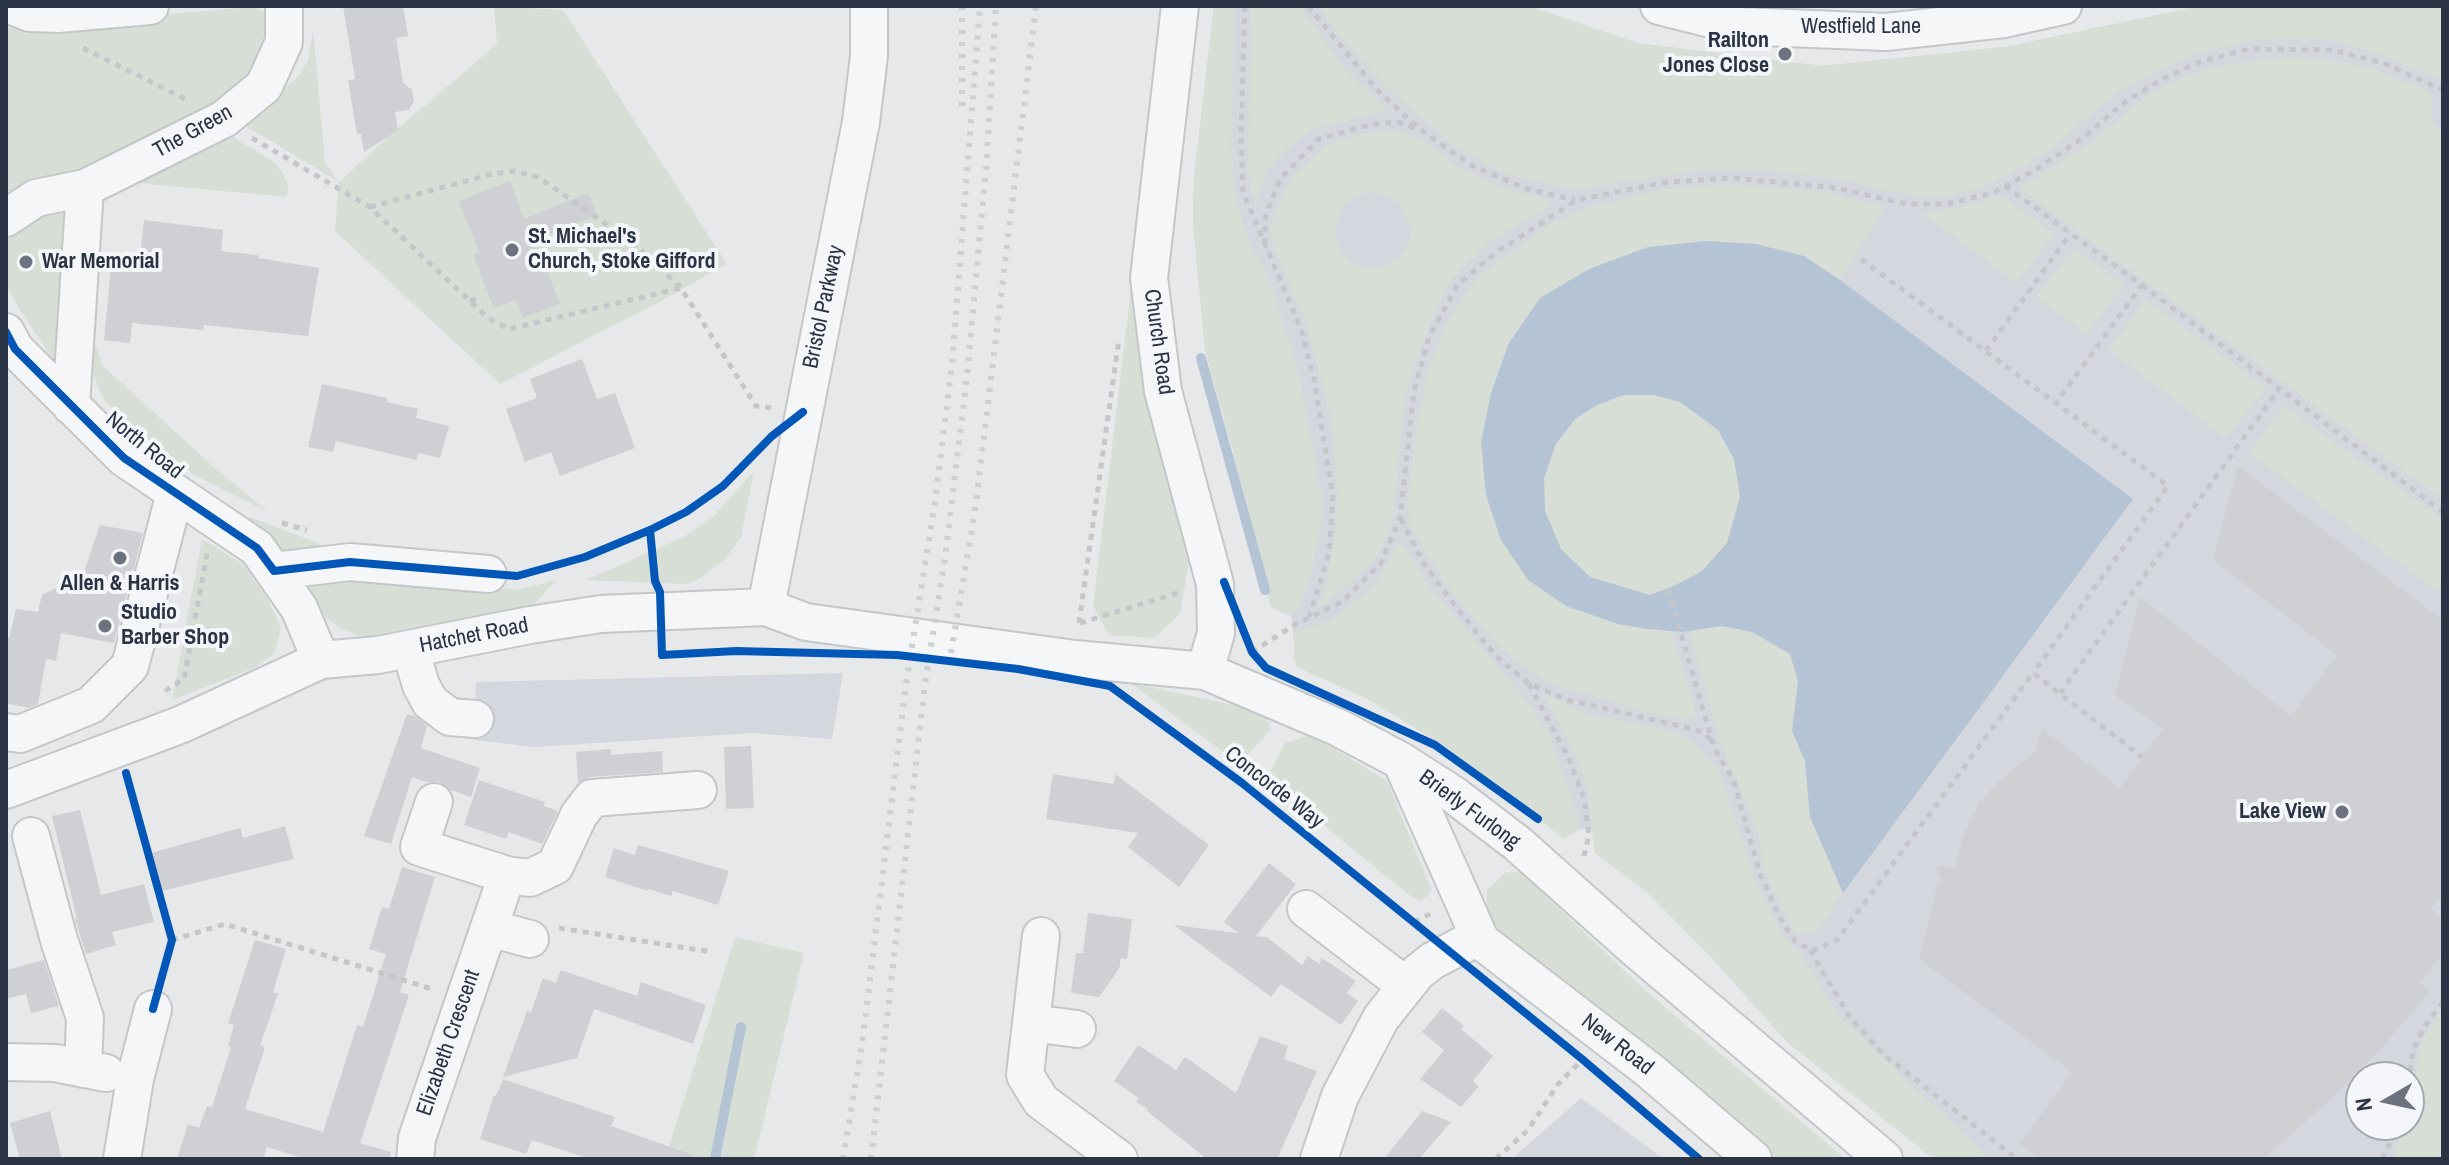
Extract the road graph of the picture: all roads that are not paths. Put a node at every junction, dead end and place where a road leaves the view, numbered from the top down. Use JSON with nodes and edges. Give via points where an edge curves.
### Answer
{"nodes":[{"id":1,"x":13,"y":6,"type":"edge"},
{"id":2,"x":150,"y":6,"type":"edge"},
{"id":3,"x":284,"y":6,"type":"edge"},
{"id":4,"x":869,"y":6,"type":"edge"},
{"id":5,"x":1180,"y":6,"type":"edge"},
{"id":6,"x":1659,"y":6,"type":"edge"},
{"id":7,"x":2063,"y":6,"type":"edge"},
{"id":8,"x":85,"y":188,"type":"junction"},
{"id":9,"x":21,"y":194,"type":"edge"},
{"id":10,"x":6,"y":218,"type":"edge"},
{"id":11,"x":6,"y":332,"type":"edge"},
{"id":12,"x":71,"y":406,"type":"junction"},
{"id":13,"x":175,"y":493,"type":"junction"},
{"id":14,"x":274,"y":571,"type":"junction"},
{"id":15,"x":488,"y":574,"type":"dead end"},
{"id":16,"x":766,"y":607,"type":"junction"},
{"id":17,"x":963,"y":644,"type":"joint"},
{"id":18,"x":410,"y":649,"type":"junction"},
{"id":19,"x":321,"y":660,"type":"junction"},
{"id":20,"x":1205,"y":671,"type":"junction"},
{"id":21,"x":475,"y":719,"type":"dead end"},
{"id":22,"x":6,"y":732,"type":"edge"},
{"id":23,"x":1401,"y":761,"type":"junction"},
{"id":24,"x":6,"y":790,"type":"edge"},
{"id":25,"x":698,"y":790,"type":"dead end"},
{"id":26,"x":434,"y":802,"type":"dead end"},
{"id":27,"x":31,"y":836,"type":"dead end"},
{"id":28,"x":507,"y":875,"type":"junction"},
{"id":29,"x":1306,"y":909,"type":"dead end"},
{"id":30,"x":489,"y":928,"type":"junction"},
{"id":31,"x":1465,"y":935,"type":"junction"},
{"id":32,"x":1041,"y":936,"type":"dead end"},
{"id":33,"x":530,"y":939,"type":"road end"},
{"id":34,"x":1405,"y":985,"type":"junction"},
{"id":35,"x":153,"y":1009,"type":"road end"},
{"id":36,"x":1031,"y":1023,"type":"junction"},
{"id":37,"x":1077,"y":1029,"type":"dead end"},
{"id":38,"x":6,"y":1062,"type":"edge"},
{"id":39,"x":83,"y":1069,"type":"junction"},
{"id":40,"x":135,"y":1079,"type":"junction"},
{"id":41,"x":122,"y":1159,"type":"edge"},
{"id":42,"x":415,"y":1159,"type":"edge"},
{"id":43,"x":1119,"y":1159,"type":"edge"},
{"id":44,"x":1319,"y":1159,"type":"edge"},
{"id":45,"x":1753,"y":1159,"type":"edge"},
{"id":46,"x":1884,"y":1159,"type":"edge"}],
"edges":[{"from":1,"to":2,"type":"street","via":[[58,14]]},
{"from":3,"to":8,"type":"street","name":"The Green","via":[[284,42],[264,86],[224,119]]},
{"from":4,"to":16,"type":"street","name":"Bristol Parkway","via":[[861,122]]},
{"from":5,"to":20,"type":"street","name":"Church Road","via":[[1149,278],[1163,391],[1215,584],[1216,633]]},
{"from":6,"to":7,"type":"street","name":"Westfield Lane","via":[[1739,26],[1886,32],[2004,19]]},
{"from":8,"to":9,"type":"street","name":"The Green"},
{"from":8,"to":12,"type":"street"},
{"from":9,"to":10,"type":"street","name":"The Green"},
{"from":11,"to":12,"type":"street","name":"North Road","via":[[15,349]]},
{"from":12,"to":13,"type":"street","name":"North Road","via":[[124,458]]},
{"from":13,"to":14,"type":"street","name":"North Road","via":[[257,548]]},
{"from":13,"to":22,"type":"street","via":[[130,666],[91,705],[20,734]]},
{"from":14,"to":15,"type":"street","via":[[350,562]]},
{"from":14,"to":19,"type":"street","name":"North Road","via":[[299,608]]},
{"from":16,"to":17,"type":"street","name":"Hatchet Road","via":[[806,622]]},
{"from":16,"to":18,"type":"street","name":"Hatchet Road","via":[[601,614]]},
{"from":17,"to":20,"type":"street","name":"Brierly Furlong"},
{"from":18,"to":19,"type":"street","name":"Hatchet Road"},
{"from":18,"to":21,"type":"street","via":[[430,702],[450,717]]},
{"from":19,"to":24,"type":"street","name":"Hatchet Road","via":[[180,725]]},
{"from":20,"to":23,"type":"street","name":"Brierly Furlong","via":[[1310,714]]},
{"from":23,"to":31,"type":"street","name":"New Road"},
{"from":23,"to":46,"type":"street","name":"Brierly Furlong","via":[[1518,844]]},
{"from":25,"to":28,"type":"street","via":[[592,798],[555,866],[530,878]]},
{"from":26,"to":28,"type":"street","via":[[419,847]]},
{"from":27,"to":39,"type":"street","via":[[85,1018]]},
{"from":28,"to":30,"type":"street","name":"Elizabeth Crescent"},
{"from":29,"to":34,"type":"street"},
{"from":30,"to":33,"type":"street"},
{"from":30,"to":42,"type":"street","name":"Elizabeth Crescent","via":[[417,1138]]},
{"from":31,"to":34,"type":"street"},
{"from":31,"to":45,"type":"street","name":"New Road","via":[[1486,945],[1649,1070]]},
{"from":32,"to":36,"type":"street"},
{"from":34,"to":44,"type":"street","via":[[1359,1056]]},
{"from":35,"to":40,"type":"street"},
{"from":36,"to":37,"type":"street"},
{"from":36,"to":43,"type":"street","via":[[1025,1075],[1041,1101]]},
{"from":38,"to":39,"type":"street"},
{"from":39,"to":40,"type":"street"},
{"from":40,"to":41,"type":"street"}]}
